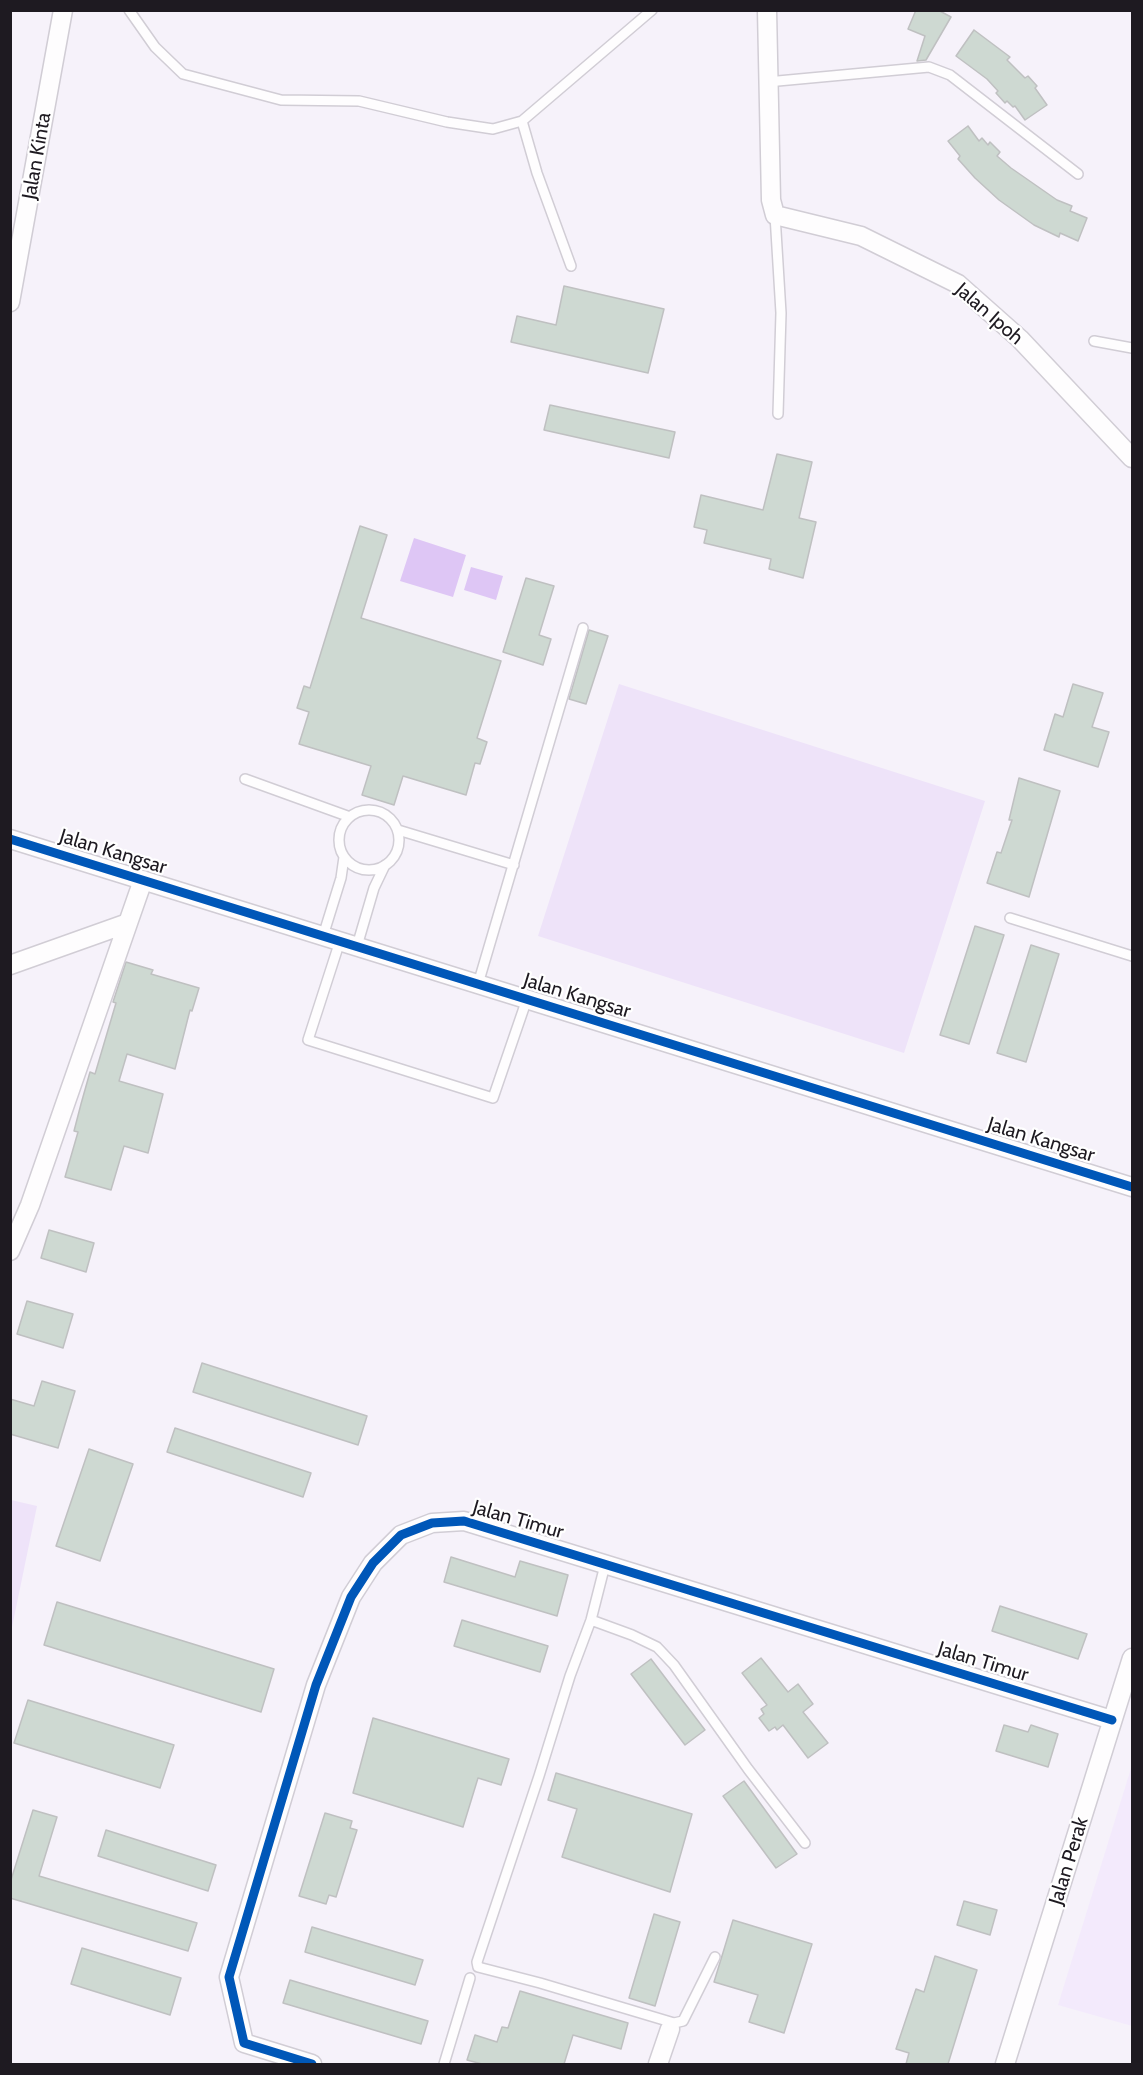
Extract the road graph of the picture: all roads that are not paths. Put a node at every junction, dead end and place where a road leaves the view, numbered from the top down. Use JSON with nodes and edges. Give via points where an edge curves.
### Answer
{"nodes":[{"id":1,"x":63,"y":10,"type":"edge"},
{"id":2,"x":129,"y":10,"type":"edge"},
{"id":3,"x":652,"y":10,"type":"edge"},
{"id":4,"x":767,"y":10,"type":"edge"},
{"id":5,"x":767,"y":82,"type":"junction"},
{"id":6,"x":522,"y":121,"type":"junction"},
{"id":7,"x":1078,"y":174,"type":"dead end"},
{"id":8,"x":775,"y":215,"type":"junction"},
{"id":9,"x":571,"y":266,"type":"dead end"},
{"id":10,"x":10,"y":302,"type":"edge"},
{"id":11,"x":1094,"y":341,"type":"dead end"},
{"id":12,"x":1132,"y":348,"type":"edge"},
{"id":13,"x":778,"y":414,"type":"dead end"},
{"id":14,"x":1132,"y":458,"type":"edge"},
{"id":15,"x":583,"y":628,"type":"dead end"},
{"id":16,"x":245,"y":779,"type":"dead end"},
{"id":17,"x":350,"y":817,"type":"junction"},
{"id":18,"x":398,"y":830,"type":"junction"},
{"id":19,"x":10,"y":839,"type":"edge"},
{"id":20,"x":344,"y":857,"type":"junction"},
{"id":21,"x":514,"y":865,"type":"junction"},
{"id":22,"x":385,"y":866,"type":"junction"},
{"id":23,"x":143,"y":880,"type":"junction"},
{"id":24,"x":1011,"y":918,"type":"dead end"},
{"id":25,"x":128,"y":923,"type":"junction"},
{"id":26,"x":340,"y":941,"type":"junction"},
{"id":27,"x":1132,"y":956,"type":"edge"},
{"id":28,"x":10,"y":965,"type":"edge"},
{"id":29,"x":478,"y":984,"type":"junction"},
{"id":30,"x":527,"y":999,"type":"junction"},
{"id":31,"x":1132,"y":1187,"type":"edge"},
{"id":32,"x":10,"y":1251,"type":"edge"},
{"id":33,"x":605,"y":1565,"type":"junction"},
{"id":34,"x":591,"y":1620,"type":"junction"},
{"id":35,"x":1132,"y":1658,"type":"edge"},
{"id":36,"x":1112,"y":1720,"type":"junction"},
{"id":37,"x":805,"y":1843,"type":"dead end"},
{"id":38,"x":715,"y":1957,"type":"dead end"},
{"id":39,"x":470,"y":1978,"type":"dead end"},
{"id":40,"x":670,"y":2029,"type":"dead end"},
{"id":41,"x":312,"y":2064,"type":"edge"},
{"id":42,"x":444,"y":2064,"type":"edge"},
{"id":43,"x":658,"y":2064,"type":"edge"},
{"id":44,"x":1005,"y":2064,"type":"edge"}],
"edges":[{"from":1,"to":10,"type":"street","name":"Jalan Kinta"},
{"from":2,"to":6,"type":"lane","via":[[155,47],[183,74],[204,81],[281,100],[358,101],[493,129]]},
{"from":3,"to":6,"type":"lane"},
{"from":4,"to":5,"type":"street"},
{"from":5,"to":7,"type":"lane","via":[[929,67],[950,75]]},
{"from":5,"to":8,"type":"street","via":[[771,200]]},
{"from":6,"to":9,"type":"lane"},
{"from":8,"to":13,"type":"lane","via":[[781,313]]},
{"from":8,"to":14,"type":"street","name":"Jalan Ipoh","via":[[861,236],[958,284],[1020,339]]},
{"from":11,"to":12,"type":"lane"},
{"from":15,"to":21,"type":"lane"},
{"from":16,"to":17,"type":"lane"},
{"from":17,"to":18,"type":"lane","via":[[363,810],[378,811],[390,818]]},
{"from":17,"to":20,"type":"lane","via":[[339,835]]},
{"from":18,"to":21,"type":"lane"},
{"from":18,"to":22,"type":"lane","via":[[398,850]]},
{"from":19,"to":23,"type":"street","name":"Jalan Kangsar"},
{"from":20,"to":22,"type":"lane","via":[[367,870]]},
{"from":20,"to":26,"type":"lane"},
{"from":21,"to":29,"type":"lane"},
{"from":22,"to":26,"type":"lane"},
{"from":23,"to":25,"type":"street"},
{"from":23,"to":26,"type":"street","name":"Jalan Kangsar"},
{"from":24,"to":27,"type":"lane"},
{"from":25,"to":28,"type":"street"},
{"from":25,"to":32,"type":"street","via":[[30,1205]]},
{"from":26,"to":29,"type":"street","name":"Jalan Kangsar"},
{"from":26,"to":30,"type":"lane","via":[[308,1040],[482,1095],[493,1098]]},
{"from":29,"to":30,"type":"street","name":"Jalan Kangsar"},
{"from":30,"to":31,"type":"street","name":"Jalan Kangsar"},
{"from":33,"to":34,"type":"lane"},
{"from":33,"to":36,"type":"street","name":"Jalan Timur"},
{"from":33,"to":41,"type":"street","name":"Jalan Timur","via":[[464,1521],[432,1523],[401,1536],[373,1563],[351,1597],[316,1685],[229,1977],[244,2043]]},
{"from":34,"to":37,"type":"lane","via":[[657,1647]]},
{"from":34,"to":38,"type":"lane","via":[[478,1967],[674,2023],[683,2021]]},
{"from":35,"to":36,"type":"street","name":"Jalan Perak"},
{"from":36,"to":44,"type":"street","name":"Jalan Perak"},
{"from":39,"to":42,"type":"lane"},
{"from":40,"to":43,"type":"street"}]}
